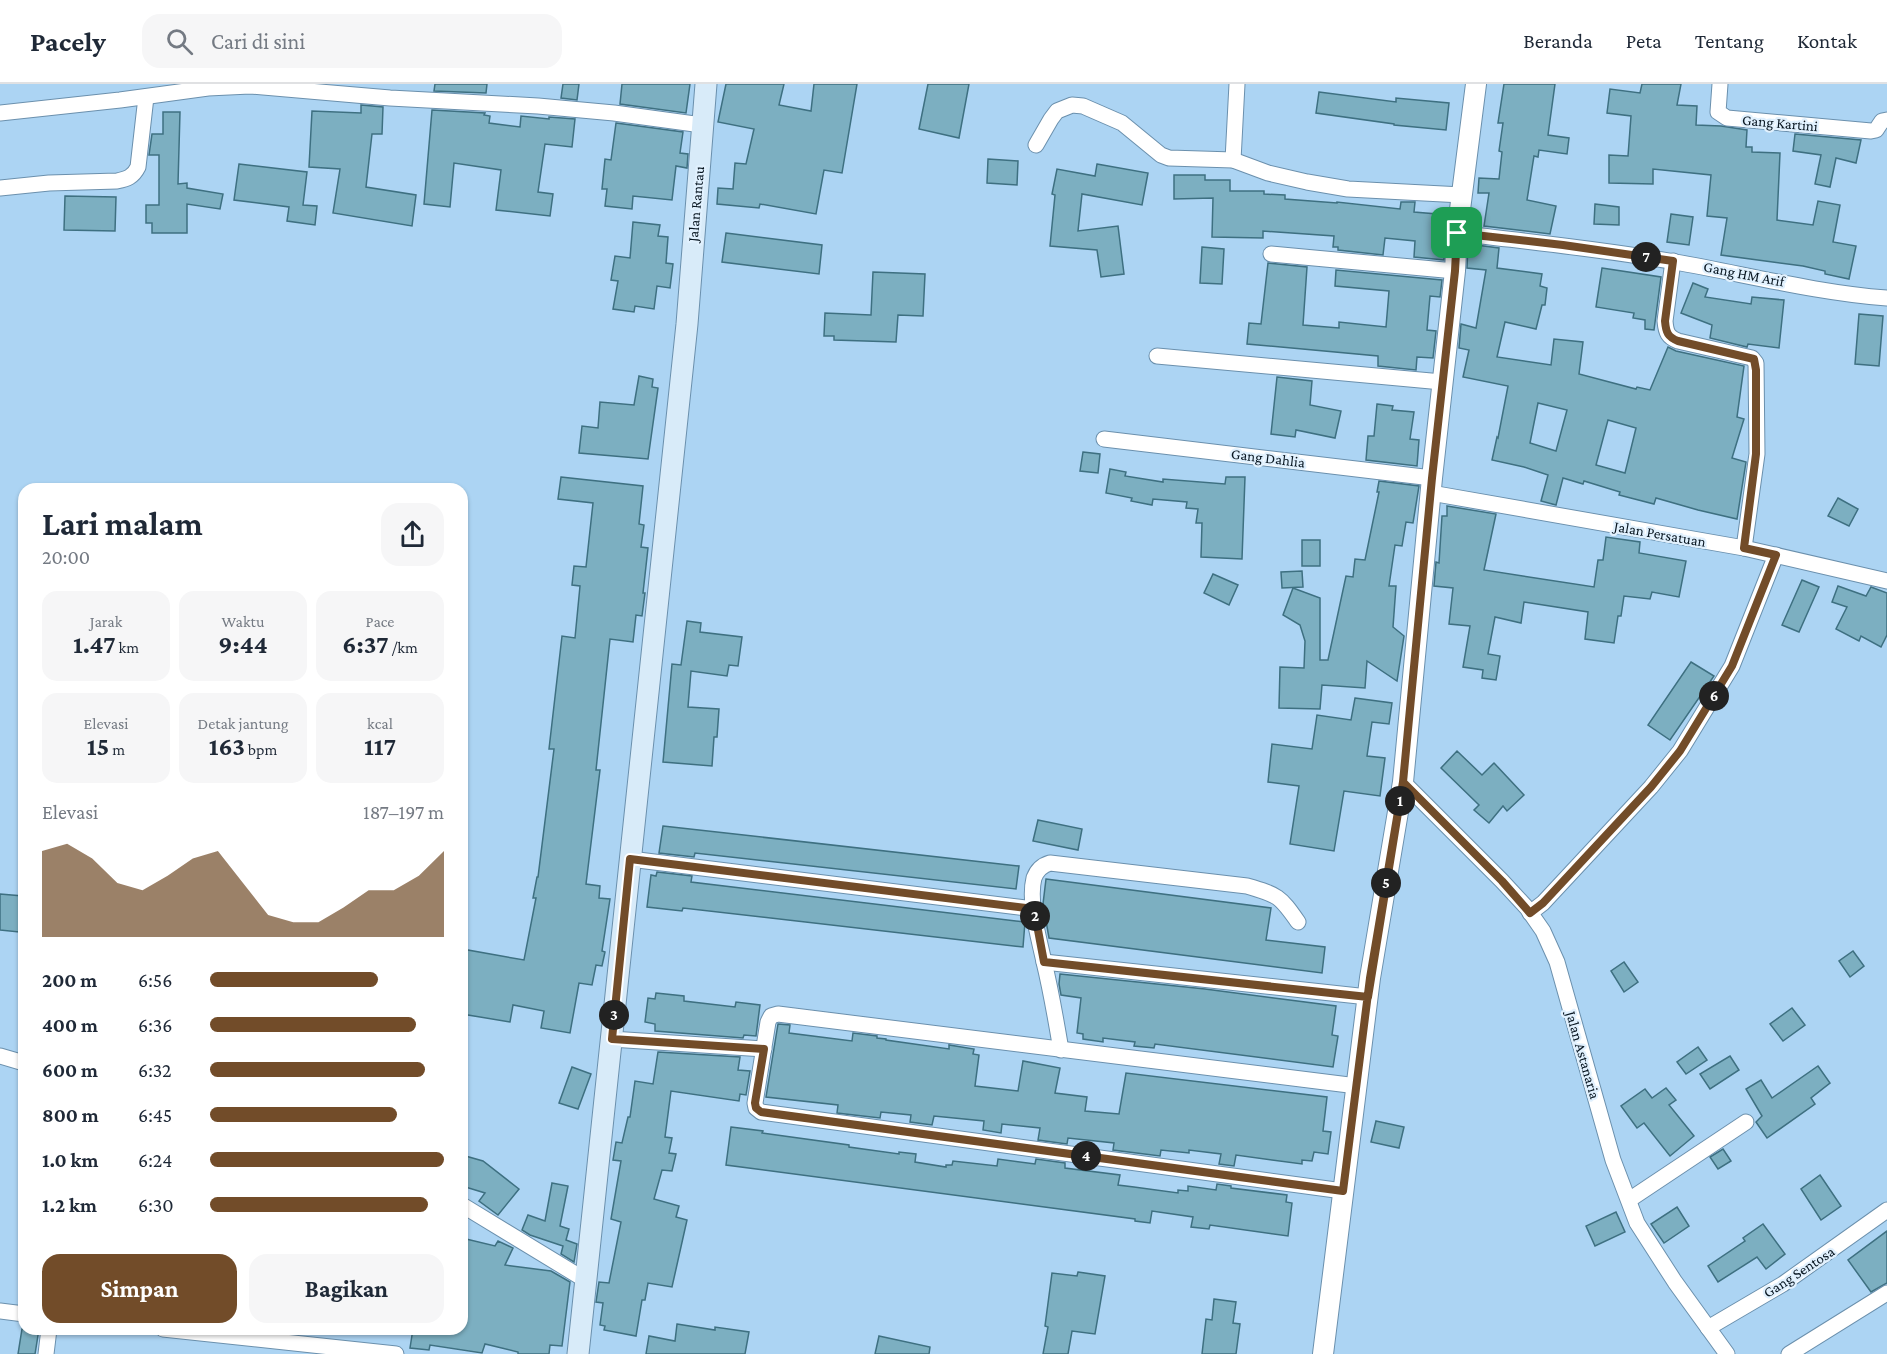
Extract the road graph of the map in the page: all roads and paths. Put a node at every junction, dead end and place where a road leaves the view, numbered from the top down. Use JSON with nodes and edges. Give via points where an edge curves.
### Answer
{"nodes":[{"id":1,"x":706,"y":84,"type":"edge"},
{"id":2,"x":1237,"y":84,"type":"edge"},
{"id":3,"x":1476,"y":84,"type":"edge"},
{"id":4,"x":1720,"y":84,"type":"edge"},
{"id":5,"x":146,"y":97,"type":"junction"},
{"id":6,"x":0,"y":113,"type":"edge"},
{"id":7,"x":1887,"y":120,"type":"edge"},
{"id":8,"x":702,"y":125,"type":"junction"},
{"id":9,"x":1036,"y":145,"type":"dead end"},
{"id":10,"x":1233,"y":160,"type":"junction"},
{"id":11,"x":0,"y":188,"type":"edge"},
{"id":12,"x":1462,"y":195,"type":"junction"},
{"id":13,"x":1457,"y":233,"type":"junction"},
{"id":14,"x":1271,"y":254,"type":"dead end"},
{"id":15,"x":1673,"y":261,"type":"junction"},
{"id":16,"x":1455,"y":271,"type":"junction"},
{"id":17,"x":1887,"y":298,"type":"edge"},
{"id":18,"x":1157,"y":356,"type":"dead end"},
{"id":19,"x":1442,"y":382,"type":"junction"},
{"id":20,"x":1104,"y":439,"type":"dead end"},
{"id":21,"x":1432,"y":486,"type":"junction"},
{"id":22,"x":1744,"y":548,"type":"junction"},
{"id":23,"x":1776,"y":555,"type":"junction"},
{"id":24,"x":1887,"y":581,"type":"edge"},
{"id":25,"x":1403,"y":782,"type":"junction"},
{"id":26,"x":630,"y":859,"type":"junction"},
{"id":27,"x":1034,"y":909,"type":"junction"},
{"id":28,"x":1530,"y":913,"type":"junction"},
{"id":29,"x":1298,"y":922,"type":"dead end"},
{"id":30,"x":1044,"y":962,"type":"junction"},
{"id":31,"x":1369,"y":988,"type":"junction"},
{"id":32,"x":612,"y":1039,"type":"junction"},
{"id":33,"x":764,"y":1049,"type":"junction"},
{"id":34,"x":1061,"y":1050,"type":"junction"},
{"id":35,"x":0,"y":1056,"type":"edge"},
{"id":36,"x":18,"y":1061,"type":"edge"},
{"id":37,"x":1357,"y":1086,"type":"junction"},
{"id":38,"x":1746,"y":1122,"type":"dead end"},
{"id":39,"x":1343,"y":1191,"type":"junction"},
{"id":40,"x":1629,"y":1200,"type":"junction"},
{"id":41,"x":468,"y":1209,"type":"edge"},
{"id":42,"x":1887,"y":1210,"type":"edge"},
{"id":43,"x":587,"y":1281,"type":"junction"},
{"id":44,"x":1887,"y":1293,"type":"edge"},
{"id":45,"x":0,"y":1311,"type":"edge"},
{"id":46,"x":18,"y":1313,"type":"edge"},
{"id":47,"x":1708,"y":1328,"type":"junction"},
{"id":48,"x":47,"y":1335,"type":"edge"},
{"id":49,"x":219,"y":1335,"type":"edge"},
{"id":50,"x":45,"y":1354,"type":"edge"},
{"id":51,"x":396,"y":1354,"type":"edge"},
{"id":52,"x":578,"y":1354,"type":"edge"},
{"id":53,"x":1323,"y":1354,"type":"edge"},
{"id":54,"x":1727,"y":1354,"type":"edge"},
{"id":55,"x":1790,"y":1354,"type":"edge"}],
"edges":[{"from":1,"to":8,"type":"main road","name":"Jalan Rantau"},
{"from":2,"to":10,"type":"street"},
{"from":3,"to":12,"type":"street"},
{"from":4,"to":7,"type":"street","name":"Gang Kartini","via":[[1718,112],[1727,118],[1871,131]]},
{"from":5,"to":6,"type":"street"},
{"from":5,"to":8,"type":"street","via":[[250,86],[549,107]]},
{"from":5,"to":11,"type":"street","via":[[138,168],[127,179]]},
{"from":8,"to":26,"type":"main road","name":"Jalan Rantau","via":[[687,324]]},
{"from":9,"to":10,"type":"street","via":[[1057,111],[1072,105],[1122,123],[1169,158]]},
{"from":10,"to":12,"type":"street","via":[[1268,173],[1348,189]]},
{"from":12,"to":13,"type":"street"},
{"from":13,"to":15,"type":"street","name":"Gang HM Arif"},
{"from":13,"to":16,"type":"street"},
{"from":14,"to":16,"type":"street"},
{"from":15,"to":17,"type":"street","name":"Gang HM Arif","via":[[1852,295]]},
{"from":15,"to":22,"type":"street","via":[[1666,330],[1671,338],[1752,358],[1756,363],[1756,454]]},
{"from":16,"to":19,"type":"street"},
{"from":18,"to":19,"type":"street"},
{"from":19,"to":21,"type":"street"},
{"from":20,"to":21,"type":"street","name":"Gang Dahlia"},
{"from":21,"to":22,"type":"street","name":"Jalan Persatuan"},
{"from":21,"to":25,"type":"street"},
{"from":22,"to":23,"type":"street","name":"Jalan Persatuan"},
{"from":23,"to":24,"type":"street","name":"Jalan Persatuan"},
{"from":23,"to":28,"type":"street","via":[[1732,666],[1680,751],[1651,787]]},
{"from":25,"to":28,"type":"street","name":"Jalan Astanaria"},
{"from":25,"to":31,"type":"street"},
{"from":26,"to":27,"type":"street"},
{"from":26,"to":32,"type":"main road","name":"Jalan Rantau"},
{"from":27,"to":29,"type":"street","via":[[1035,877],[1038,870],[1050,863],[1247,886],[1284,901]]},
{"from":27,"to":30,"type":"street"},
{"from":28,"to":40,"type":"street","name":"Jalan Astanaria","via":[[1557,962],[1613,1161]]},
{"from":30,"to":31,"type":"street"},
{"from":30,"to":34,"type":"street"},
{"from":31,"to":37,"type":"street"},
{"from":32,"to":33,"type":"street"},
{"from":32,"to":43,"type":"main road","name":"Jalan Rantau"},
{"from":33,"to":34,"type":"street","via":[[768,1022],[778,1014]]},
{"from":33,"to":39,"type":"street","via":[[755,1103],[761,1112]]},
{"from":34,"to":37,"type":"street"},
{"from":35,"to":36,"type":"street"},
{"from":37,"to":39,"type":"street"},
{"from":38,"to":40,"type":"street"},
{"from":39,"to":53,"type":"street"},
{"from":40,"to":47,"type":"street","name":"Jalan Astanaria","via":[[1637,1223]]},
{"from":41,"to":43,"type":"street"},
{"from":42,"to":47,"type":"street","name":"Gang Sentosa","via":[[1783,1284]]},
{"from":43,"to":52,"type":"main road","name":"Jalan Rantau"},
{"from":44,"to":55,"type":"street"},
{"from":45,"to":46,"type":"street"},
{"from":47,"to":54,"type":"street","name":"Jalan Astanaria"},
{"from":48,"to":50,"type":"street"},
{"from":49,"to":51,"type":"street"}]}
